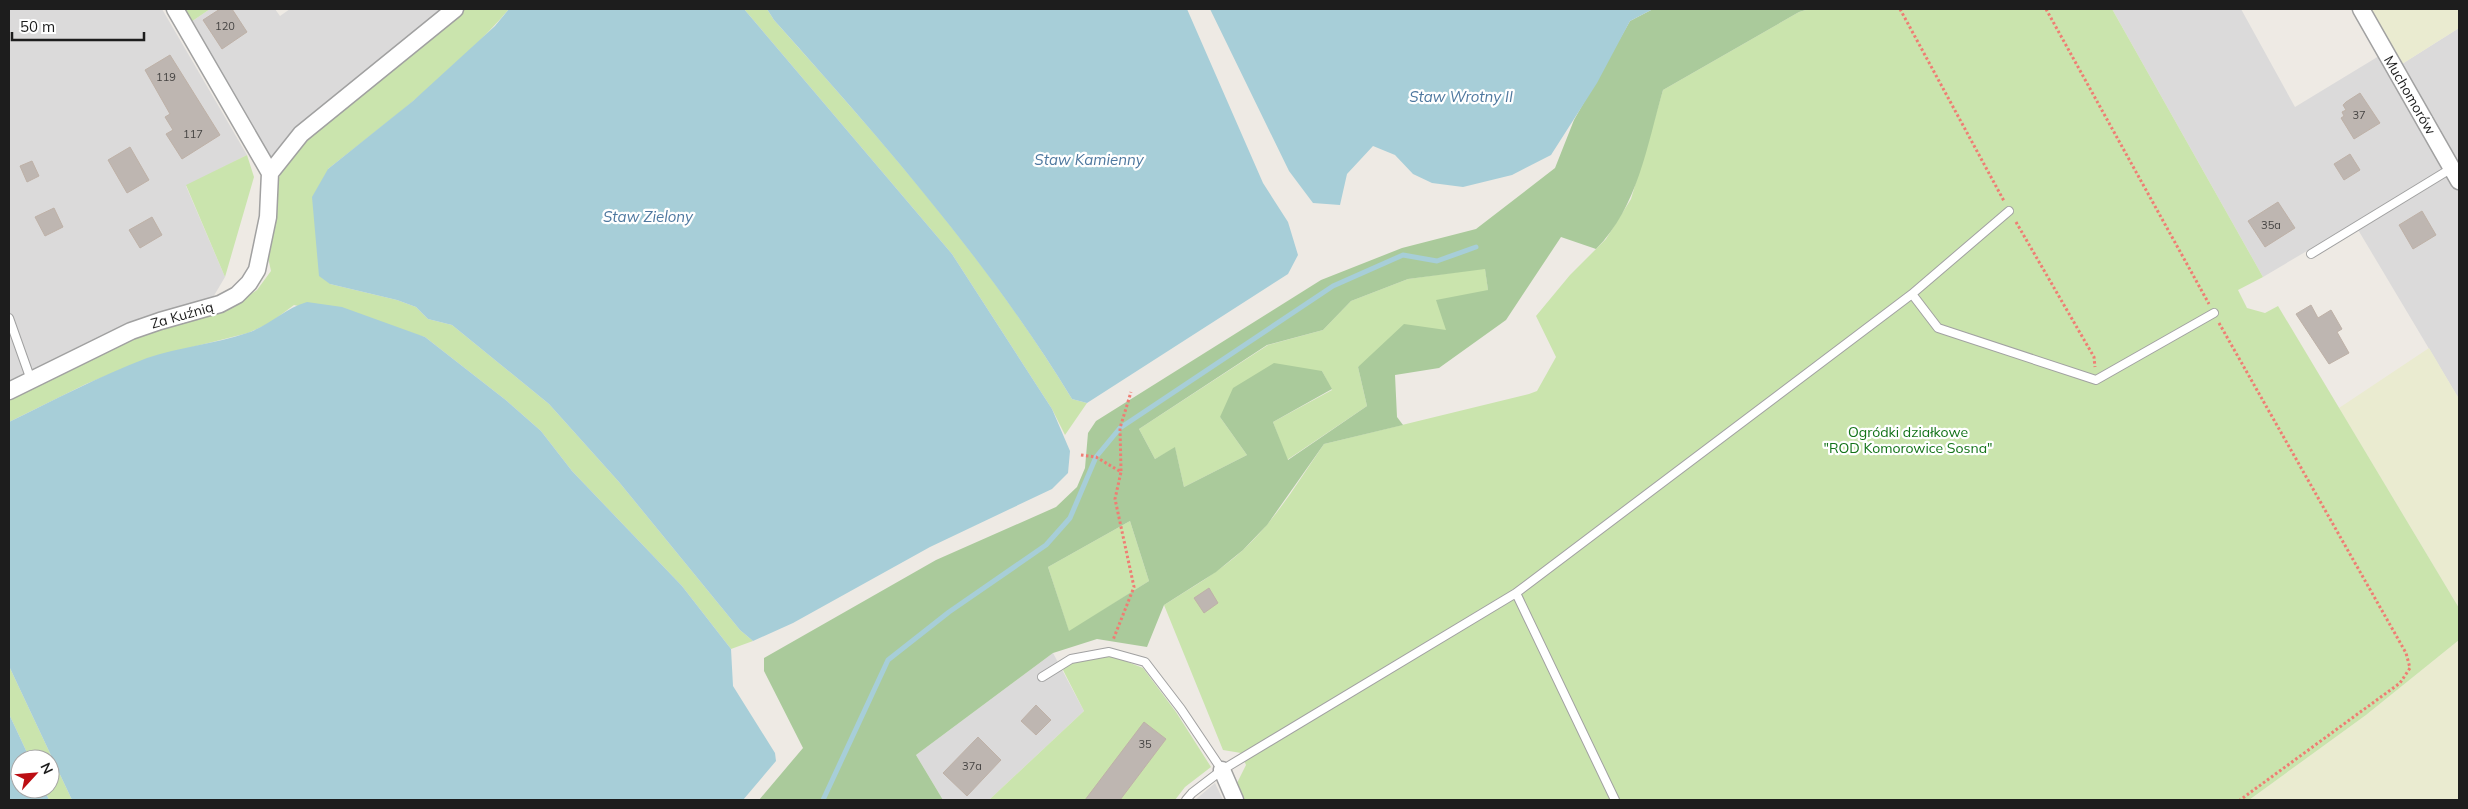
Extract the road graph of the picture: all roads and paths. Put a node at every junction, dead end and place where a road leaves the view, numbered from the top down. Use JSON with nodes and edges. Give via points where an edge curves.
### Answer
{"nodes":[{"id":1,"x":175,"y":9,"type":"edge"},
{"id":2,"x":455,"y":9,"type":"edge"},
{"id":3,"x":1900,"y":9,"type":"edge"},
{"id":4,"x":2046,"y":9,"type":"edge"},
{"id":5,"x":2360,"y":9,"type":"edge"},
{"id":6,"x":270,"y":173,"type":"junction"},
{"id":7,"x":2455,"y":174,"type":"edge"},
{"id":8,"x":2009,"y":211,"type":"junction"},
{"id":9,"x":2311,"y":254,"type":"dead end"},
{"id":10,"x":1912,"y":294,"type":"junction"},
{"id":11,"x":2214,"y":313,"type":"junction"},
{"id":12,"x":9,"y":318,"type":"edge"},
{"id":13,"x":31,"y":380,"type":"junction"},
{"id":14,"x":2096,"y":380,"type":"junction"},
{"id":15,"x":9,"y":391,"type":"edge"},
{"id":16,"x":1131,"y":392,"type":"dead end"},
{"id":17,"x":1081,"y":455,"type":"dead end"},
{"id":18,"x":1121,"y":472,"type":"junction"},
{"id":19,"x":1516,"y":593,"type":"junction"},
{"id":20,"x":1109,"y":652,"type":"junction"},
{"id":21,"x":1042,"y":677,"type":"dead end"},
{"id":22,"x":1222,"y":770,"type":"junction"},
{"id":23,"x":1186,"y":800,"type":"edge"},
{"id":24,"x":1235,"y":800,"type":"edge"},
{"id":25,"x":1615,"y":800,"type":"edge"},
{"id":26,"x":2240,"y":800,"type":"edge"}],
"edges":[{"from":1,"to":6,"type":"street"},
{"from":2,"to":6,"type":"street","via":[[301,134]]},
{"from":3,"to":8,"type":"path"},
{"from":4,"to":11,"type":"path"},
{"from":5,"to":7,"type":"street","name":"Muchomorów"},
{"from":6,"to":13,"type":"street","name":"Za Kuźnią","via":[[268,217],[262,250],[253,276],[236,295],[220,304],[131,331]]},
{"from":7,"to":9,"type":"lane"},
{"from":8,"to":10,"type":"lane"},
{"from":8,"to":14,"type":"path","via":[[2094,357]]},
{"from":10,"to":14,"type":"lane","via":[[1938,328]]},
{"from":10,"to":19,"type":"lane"},
{"from":11,"to":14,"type":"lane"},
{"from":11,"to":26,"type":"path","via":[[2401,644],[2410,668],[2400,682]]},
{"from":12,"to":13,"type":"lane"},
{"from":13,"to":15,"type":"street","name":"Za Kuźnią"},
{"from":16,"to":18,"type":"path","via":[[1120,428]]},
{"from":17,"to":18,"type":"path","via":[[1096,457]]},
{"from":18,"to":20,"type":"path","via":[[1115,499],[1134,587]]},
{"from":19,"to":22,"type":"lane"},
{"from":19,"to":25,"type":"lane"},
{"from":20,"to":21,"type":"lane","via":[[1071,659]]},
{"from":20,"to":22,"type":"lane","via":[[1145,662],[1181,708]]},
{"from":22,"to":23,"type":"lane"},
{"from":22,"to":24,"type":"street"}]}
